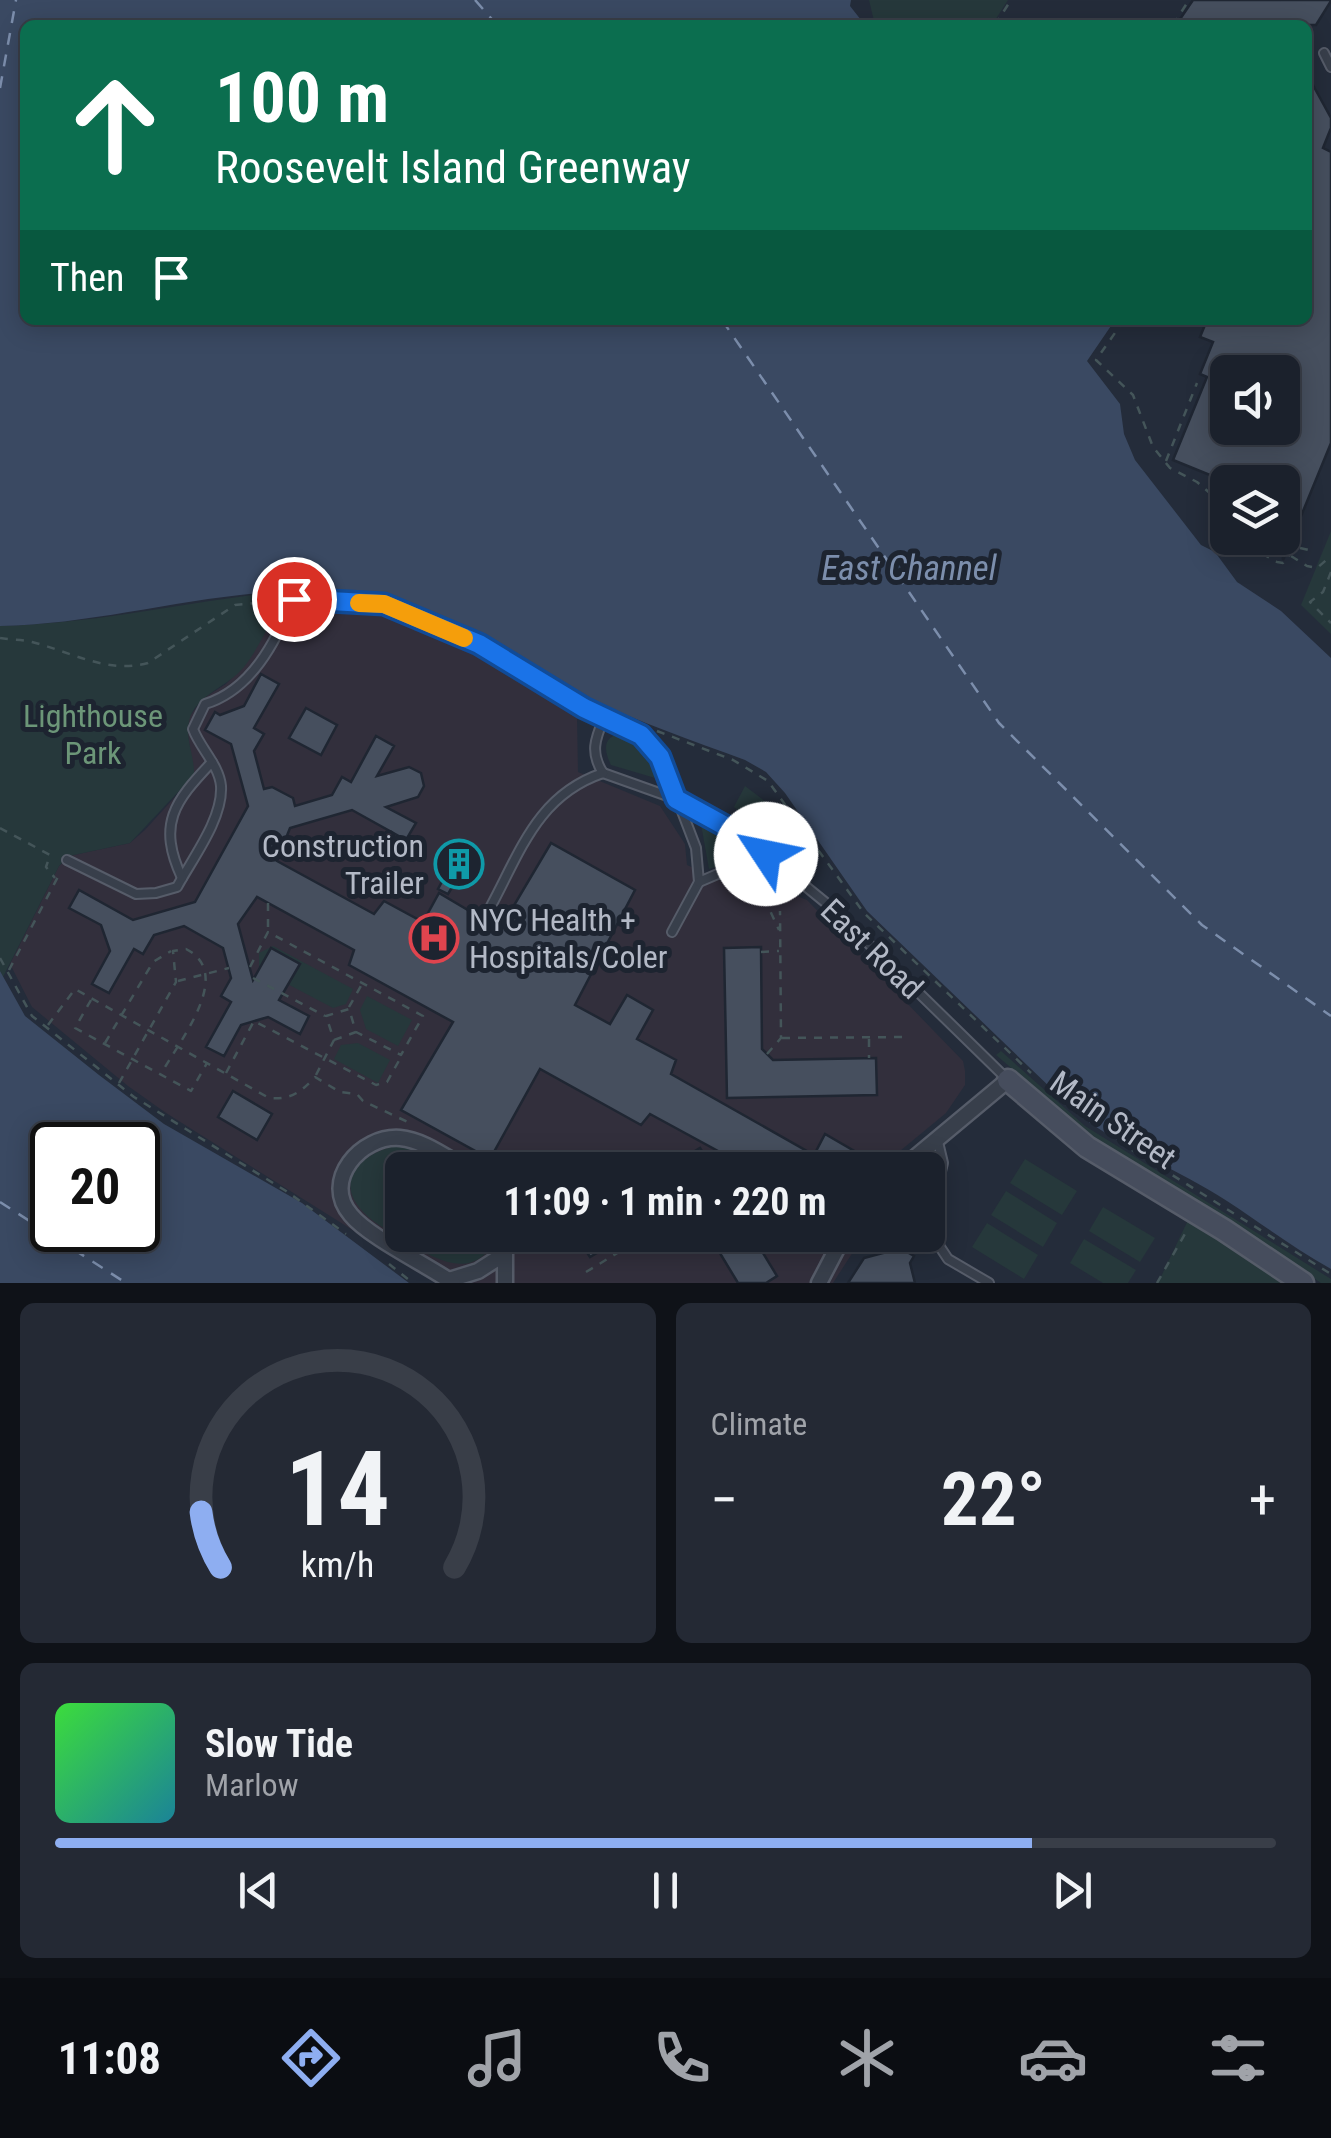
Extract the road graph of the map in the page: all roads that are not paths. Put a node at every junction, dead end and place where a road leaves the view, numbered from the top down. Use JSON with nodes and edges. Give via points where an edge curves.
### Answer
{"nodes":[{"id":1,"x":1324,"y":53,"type":"dead end"},
{"id":2,"x":1331,"y":67,"type":"edge"},
{"id":3,"x":604,"y":718,"type":"junction"},
{"id":4,"x":212,"y":762,"type":"junction"},
{"id":5,"x":603,"y":773,"type":"junction"},
{"id":6,"x":676,"y":799,"type":"junction"},
{"id":7,"x":67,"y":860,"type":"road end"},
{"id":8,"x":782,"y":866,"type":"junction"},
{"id":9,"x":182,"y":878,"type":"junction"},
{"id":10,"x":699,"y":882,"type":"junction"},
{"id":11,"x":491,"y":906,"type":"dead end"},
{"id":12,"x":672,"y":932,"type":"dead end"},
{"id":13,"x":1008,"y":1080,"type":"junction"},
{"id":14,"x":938,"y":1142,"type":"junction"},
{"id":15,"x":436,"y":1152,"type":"edge"},
{"id":16,"x":924,"y":1152,"type":"edge"},
{"id":17,"x":940,"y":1152,"type":"edge"},
{"id":18,"x":385,"y":1239,"type":"edge"},
{"id":19,"x":406,"y":1252,"type":"edge"},
{"id":20,"x":503,"y":1252,"type":"edge"},
{"id":21,"x":835,"y":1252,"type":"edge"},
{"id":22,"x":943,"y":1252,"type":"edge"},
{"id":23,"x":503,"y":1255,"type":"junction"},
{"id":24,"x":451,"y":1281,"type":"edge"},
{"id":25,"x":505,"y":1283,"type":"edge"},
{"id":26,"x":819,"y":1283,"type":"edge"},
{"id":27,"x":989,"y":1283,"type":"edge"},
{"id":28,"x":1303,"y":1283,"type":"edge"}],
"edges":[{"from":1,"to":2,"type":"lane"},
{"from":3,"to":4,"type":"lane","via":[[479,644],[384,604],[294,599],[240,688],[205,704],[193,728]]},
{"from":3,"to":5,"type":"lane","via":[[594,745]]},
{"from":3,"to":6,"type":"lane","via":[[647,740]]},
{"from":4,"to":9,"type":"lane","via":[[221,786],[210,832]]},
{"from":4,"to":9,"type":"lane","via":[[171,815],[170,852]]},
{"from":5,"to":6,"type":"lane","name":"East Road"},
{"from":5,"to":11,"type":"lane","via":[[580,781],[544,810]]},
{"from":6,"to":8,"type":"lane","name":"East Road"},
{"from":6,"to":10,"type":"lane","via":[[696,848]]},
{"from":7,"to":9,"type":"lane","via":[[136,894],[177,887]]},
{"from":8,"to":10,"type":"lane","via":[[734,867]]},
{"from":8,"to":13,"type":"lane","name":"East Road"},
{"from":10,"to":12,"type":"lane"},
{"from":13,"to":14,"type":"street","name":"Main Street"},
{"from":13,"to":28,"type":"street","name":"Main Street","via":[[1087,1147]]},
{"from":14,"to":16,"type":"street","name":"Main Street"},
{"from":14,"to":17,"type":"lane"},
{"from":15,"to":18,"type":"street","via":[[392,1138],[361,1149],[348,1164],[342,1200],[356,1220]]},
{"from":19,"to":24,"type":"street"},
{"from":20,"to":23,"type":"street"},
{"from":21,"to":26,"type":"street"},
{"from":22,"to":27,"type":"lane"},
{"from":23,"to":24,"type":"street"},
{"from":23,"to":25,"type":"street"}]}
